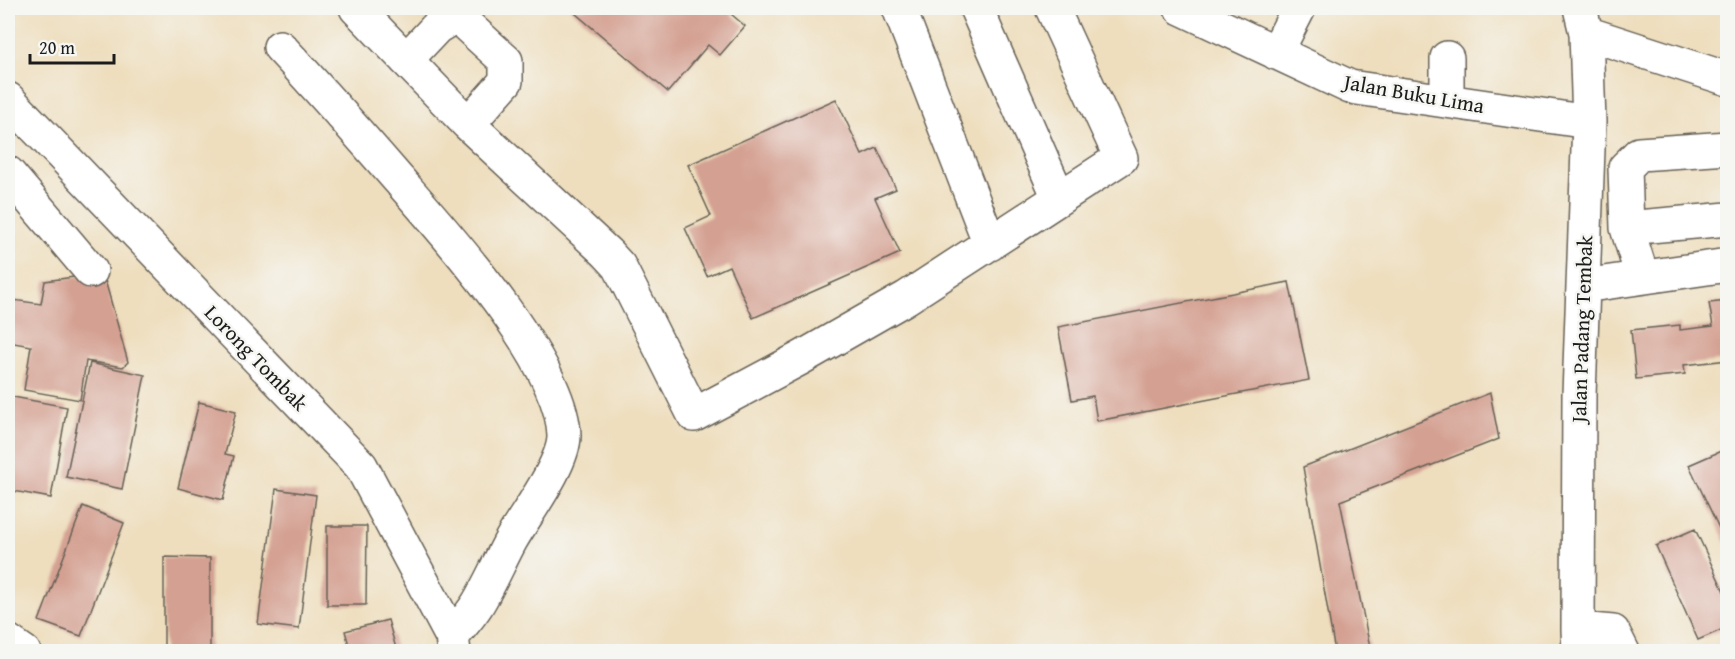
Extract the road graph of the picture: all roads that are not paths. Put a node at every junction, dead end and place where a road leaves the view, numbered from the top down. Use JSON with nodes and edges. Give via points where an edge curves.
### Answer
{"nodes":[{"id":1,"x":356,"y":8,"type":"edge"},
{"id":2,"x":899,"y":8,"type":"edge"},
{"id":3,"x":976,"y":8,"type":"edge"},
{"id":4,"x":1052,"y":8,"type":"edge"},
{"id":5,"x":1181,"y":8,"type":"edge"},
{"id":6,"x":1299,"y":8,"type":"edge"},
{"id":7,"x":1583,"y":20,"type":"edge"},
{"id":8,"x":280,"y":46,"type":"dead end"},
{"id":9,"x":1275,"y":53,"type":"junction"},
{"id":10,"x":1447,"y":58,"type":"dead end"},
{"id":11,"x":406,"y":60,"type":"junction"},
{"id":12,"x":1728,"y":79,"type":"edge"},
{"id":13,"x":8,"y":99,"type":"edge"},
{"id":14,"x":1446,"y":101,"type":"junction"},
{"id":15,"x":1589,"y":122,"type":"junction"},
{"id":16,"x":468,"y":124,"type":"junction"},
{"id":17,"x":1728,"y":148,"type":"edge"},
{"id":18,"x":8,"y":173,"type":"edge"},
{"id":19,"x":1059,"y":198,"type":"junction"},
{"id":20,"x":1728,"y":219,"type":"edge"},
{"id":21,"x":1627,"y":228,"type":"junction"},
{"id":22,"x":990,"y":244,"type":"junction"},
{"id":23,"x":1728,"y":265,"type":"edge"},
{"id":24,"x":91,"y":271,"type":"dead end"},
{"id":25,"x":1642,"y":276,"type":"junction"},
{"id":26,"x":1583,"y":286,"type":"junction"},
{"id":27,"x":1578,"y":640,"type":"edge"},
{"id":28,"x":8,"y":641,"type":"edge"},
{"id":29,"x":453,"y":644,"type":"edge"},
{"id":30,"x":24,"y":651,"type":"edge"},
{"id":31,"x":1623,"y":651,"type":"edge"}],
"edges":[{"from":1,"to":11,"type":"street"},
{"from":2,"to":22,"type":"street"},
{"from":3,"to":19,"type":"street"},
{"from":4,"to":19,"type":"street","via":[[1121,158]]},
{"from":5,"to":9,"type":"street","name":"Jalan Buku Lima"},
{"from":6,"to":9,"type":"street"},
{"from":7,"to":12,"type":"street"},
{"from":7,"to":15,"type":"street","name":"Jalan Padang Tembak"},
{"from":8,"to":29,"type":"street","via":[[446,234],[501,304],[544,371],[559,409],[564,436],[561,455]]},
{"from":9,"to":14,"type":"street","name":"Jalan Buku Lima","via":[[1350,87]]},
{"from":10,"to":14,"type":"street"},
{"from":11,"to":16,"type":"street"},
{"from":11,"to":16,"type":"street","via":[[437,27],[452,18],[462,21],[506,60],[506,81]]},
{"from":13,"to":29,"type":"street","name":"Lorong Tombak","via":[[361,466]]},
{"from":14,"to":15,"type":"street","name":"Jalan Buku Lima"},
{"from":15,"to":26,"type":"street","name":"Jalan Padang Tembak"},
{"from":16,"to":22,"type":"street","via":[[619,266],[694,415],[906,298]]},
{"from":17,"to":21,"type":"street","via":[[1639,154],[1625,168]]},
{"from":18,"to":24,"type":"street"},
{"from":19,"to":22,"type":"street"},
{"from":20,"to":21,"type":"street"},
{"from":21,"to":25,"type":"street"},
{"from":23,"to":25,"type":"street"},
{"from":25,"to":26,"type":"street"},
{"from":26,"to":27,"type":"street","name":"Jalan Padang Tembak"},
{"from":27,"to":31,"type":"street","via":[[1613,632]]},
{"from":28,"to":30,"type":"street"}]}
